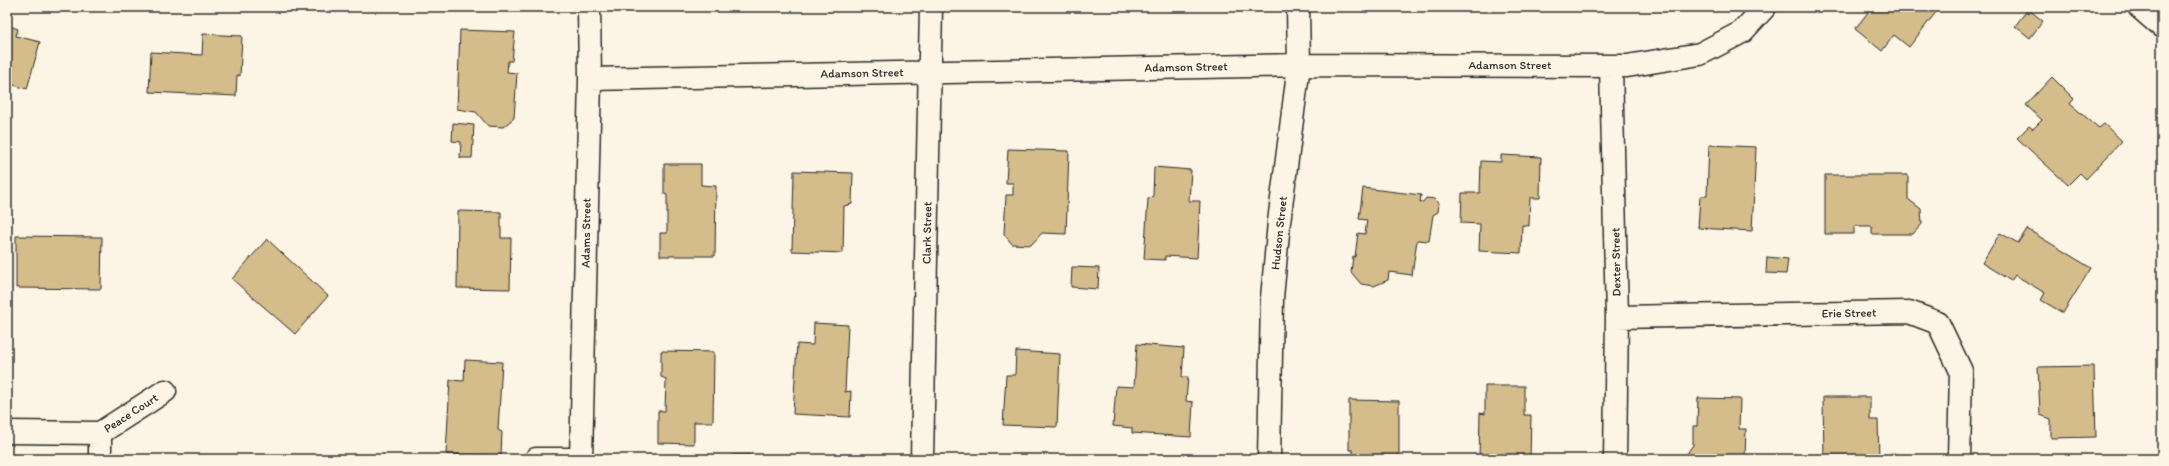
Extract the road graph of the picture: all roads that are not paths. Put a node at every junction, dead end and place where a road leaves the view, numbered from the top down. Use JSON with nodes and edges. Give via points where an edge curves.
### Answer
{"nodes":[{"id":1,"x":589,"y":7,"type":"edge"},
{"id":2,"x":931,"y":7,"type":"edge"},
{"id":3,"x":1298,"y":7,"type":"edge"},
{"id":4,"x":1765,"y":7,"type":"edge"},
{"id":5,"x":2138,"y":7,"type":"edge"},
{"id":6,"x":2162,"y":27,"type":"edge"},
{"id":7,"x":1299,"y":64,"type":"junction"},
{"id":8,"x":1611,"y":66,"type":"junction"},
{"id":9,"x":931,"y":71,"type":"junction"},
{"id":10,"x":590,"y":79,"type":"junction"},
{"id":11,"x":1617,"y":317,"type":"junction"},
{"id":12,"x":165,"y":391,"type":"dead end"},
{"id":13,"x":7,"y":432,"type":"edge"},
{"id":14,"x":100,"y":433,"type":"junction"},
{"id":15,"x":100,"y":459,"type":"edge"},
{"id":16,"x":536,"y":459,"type":"edge"},
{"id":17,"x":581,"y":459,"type":"edge"},
{"id":18,"x":922,"y":459,"type":"edge"},
{"id":19,"x":1269,"y":459,"type":"edge"},
{"id":20,"x":1615,"y":459,"type":"edge"},
{"id":21,"x":1959,"y":459,"type":"edge"}],
"edges":[{"from":1,"to":10,"type":"street","name":"Adams Street"},
{"from":2,"to":9,"type":"street","name":"Clark Street"},
{"from":3,"to":7,"type":"street","name":"Hudson Street"},
{"from":4,"to":8,"type":"street","name":"Adamson Street","via":[[1742,32],[1700,54],[1626,66]]},
{"from":5,"to":6,"type":"street"},
{"from":7,"to":8,"type":"street","name":"Adamson Street"},
{"from":7,"to":9,"type":"street","name":"Adamson Street"},
{"from":7,"to":19,"type":"street","name":"Hudson Street","via":[[1272,298]]},
{"from":8,"to":11,"type":"street","name":"Dexter Street"},
{"from":9,"to":10,"type":"street","name":"Adamson Street"},
{"from":9,"to":18,"type":"street","name":"Clark Street"},
{"from":10,"to":17,"type":"street","name":"Adams Street"},
{"from":11,"to":20,"type":"street","name":"Dexter Street"},
{"from":11,"to":21,"type":"street","name":"Erie Street","via":[[1909,312],[1938,323],[1961,371]]},
{"from":12,"to":14,"type":"street","name":"Peace Court"},
{"from":13,"to":14,"type":"street"},
{"from":14,"to":15,"type":"street","name":"Peace Court"},
{"from":16,"to":17,"type":"street"}]}
